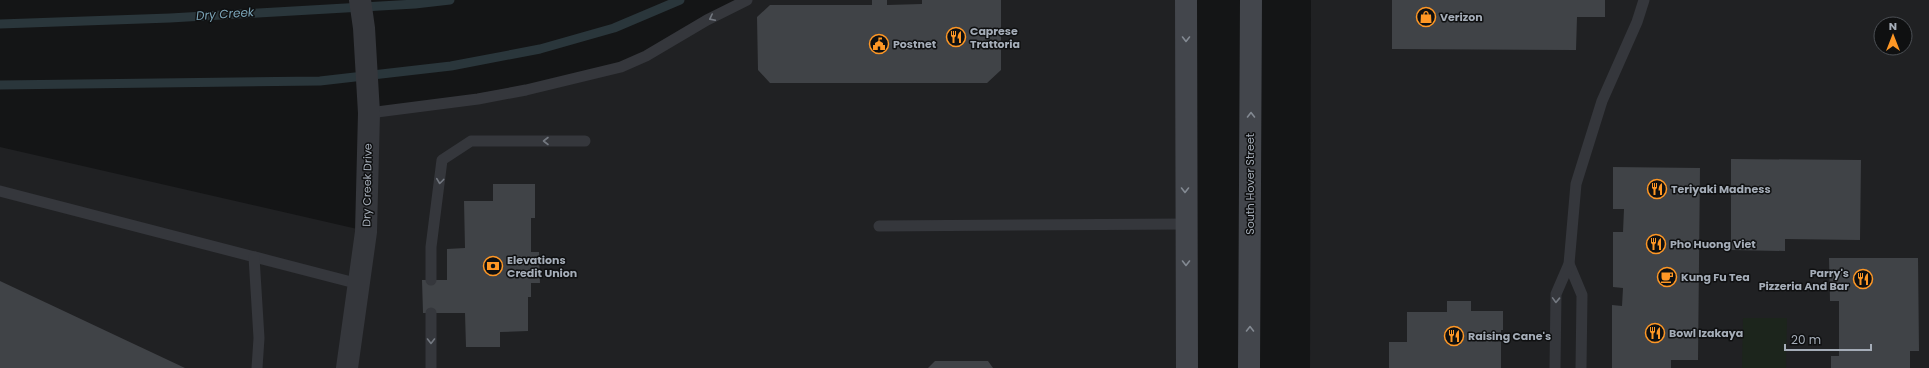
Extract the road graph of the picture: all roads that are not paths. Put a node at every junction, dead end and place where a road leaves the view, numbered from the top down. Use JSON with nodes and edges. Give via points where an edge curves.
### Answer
{"nodes":[{"id":1,"x":360,"y":0,"type":"edge"},
{"id":2,"x":747,"y":0,"type":"edge"},
{"id":3,"x":1186,"y":0,"type":"edge"},
{"id":4,"x":1251,"y":0,"type":"edge"},
{"id":5,"x":1644,"y":0,"type":"edge"},
{"id":6,"x":369,"y":113,"type":"junction"},
{"id":7,"x":585,"y":141,"type":"dead end"},
{"id":8,"x":0,"y":191,"type":"edge"},
{"id":9,"x":1186,"y":224,"type":"junction"},
{"id":10,"x":879,"y":226,"type":"dead end"},
{"id":11,"x":254,"y":257,"type":"junction"},
{"id":12,"x":1569,"y":264,"type":"junction"},
{"id":13,"x":431,"y":280,"type":"dead end"},
{"id":14,"x":359,"y":284,"type":"junction"},
{"id":15,"x":431,"y":313,"type":"dead end"},
{"id":16,"x":257,"y":368,"type":"edge"},
{"id":17,"x":347,"y":368,"type":"edge"},
{"id":18,"x":431,"y":368,"type":"edge"},
{"id":19,"x":1187,"y":368,"type":"edge"},
{"id":20,"x":1249,"y":368,"type":"edge"},
{"id":21,"x":1555,"y":368,"type":"edge"},
{"id":22,"x":1581,"y":368,"type":"edge"}],
"edges":[{"from":1,"to":6,"type":"street","name":"Dry Creek Drive"},
{"from":2,"to":6,"type":"lane","one_way":true,"via":[[706,20],[646,56],[606,71],[462,102]]},
{"from":3,"to":9,"type":"main road","one_way":true},
{"from":20,"to":4,"type":"main road","name":"South Hover Street","one_way":true},
{"from":5,"to":12,"type":"lane","via":[[1638,22],[1602,101],[1576,184]]},
{"from":6,"to":14,"type":"street","name":"Dry Creek Drive","via":[[366,232]]},
{"from":7,"to":13,"type":"lane","one_way":true,"via":[[471,141],[442,160],[431,247]]},
{"from":8,"to":11,"type":"lane"},
{"from":9,"to":10,"type":"lane"},
{"from":9,"to":19,"type":"main road","one_way":true},
{"from":11,"to":14,"type":"lane"},
{"from":11,"to":16,"type":"lane","via":[[259,338]]},
{"from":12,"to":21,"type":"lane","one_way":true,"via":[[1556,294]]},
{"from":12,"to":22,"type":"lane","via":[[1582,295]]},
{"from":14,"to":17,"type":"street","name":"Dry Creek Drive"},
{"from":15,"to":18,"type":"lane","one_way":true}]}
